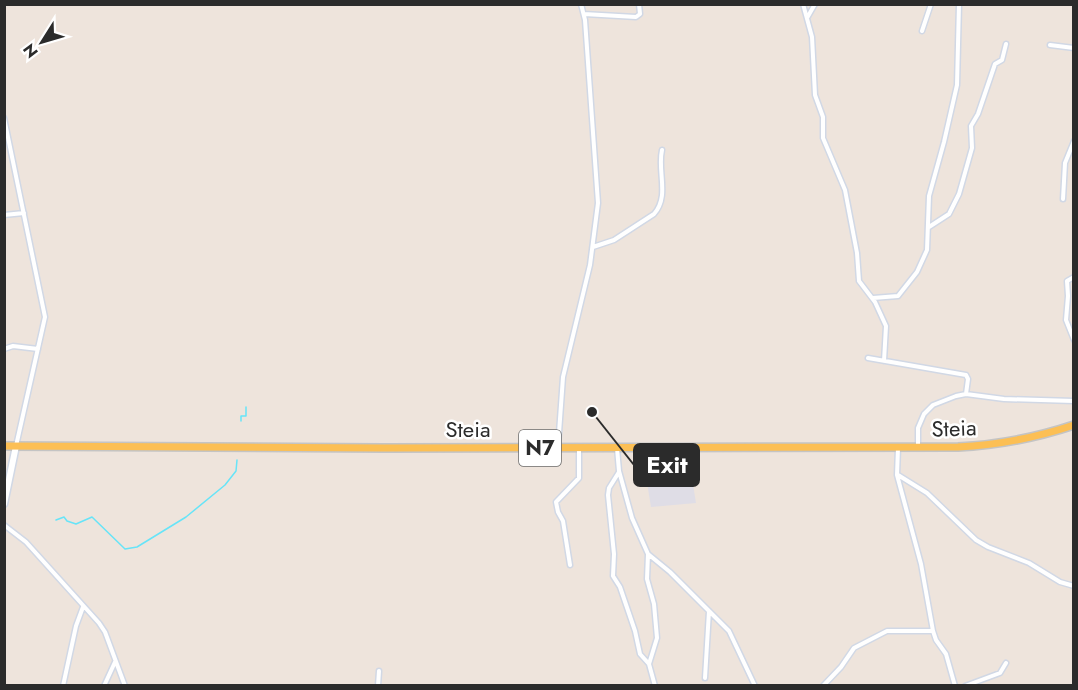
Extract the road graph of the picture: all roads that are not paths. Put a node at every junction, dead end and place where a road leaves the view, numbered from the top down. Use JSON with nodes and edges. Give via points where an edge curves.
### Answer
{"nodes":[{"id":1,"x":581,"y":4,"type":"edge"},
{"id":2,"x":639,"y":4,"type":"edge"},
{"id":3,"x":803,"y":4,"type":"edge"},
{"id":4,"x":815,"y":4,"type":"edge"},
{"id":5,"x":931,"y":4,"type":"edge"},
{"id":6,"x":959,"y":4,"type":"edge"},
{"id":7,"x":584,"y":14,"type":"junction"},
{"id":8,"x":807,"y":19,"type":"junction"},
{"id":9,"x":922,"y":31,"type":"dead end"},
{"id":10,"x":1006,"y":44,"type":"dead end"},
{"id":11,"x":1050,"y":45,"type":"dead end"},
{"id":12,"x":1074,"y":48,"type":"edge"},
{"id":13,"x":4,"y":118,"type":"edge"},
{"id":14,"x":1074,"y":141,"type":"edge"},
{"id":15,"x":662,"y":150,"type":"dead end"},
{"id":16,"x":1063,"y":199,"type":"dead end"},
{"id":17,"x":24,"y":213,"type":"junction"},
{"id":18,"x":4,"y":215,"type":"edge"},
{"id":19,"x":929,"y":227,"type":"junction"},
{"id":20,"x":593,"y":247,"type":"junction"},
{"id":21,"x":1074,"y":277,"type":"edge"},
{"id":22,"x":873,"y":298,"type":"junction"},
{"id":23,"x":1074,"y":340,"type":"edge"},
{"id":24,"x":4,"y":349,"type":"edge"},
{"id":25,"x":38,"y":349,"type":"junction"},
{"id":26,"x":868,"y":358,"type":"dead end"},
{"id":27,"x":884,"y":361,"type":"junction"},
{"id":28,"x":966,"y":394,"type":"junction"},
{"id":29,"x":1074,"y":401,"type":"edge"},
{"id":30,"x":1074,"y":425,"type":"edge"},
{"id":31,"x":4,"y":446,"type":"edge"},
{"id":32,"x":15,"y":446,"type":"junction"},
{"id":33,"x":558,"y":447,"type":"junction"},
{"id":34,"x":579,"y":448,"type":"junction"},
{"id":35,"x":617,"y":448,"type":"junction"},
{"id":36,"x":897,"y":448,"type":"junction"},
{"id":37,"x":918,"y":448,"type":"junction"},
{"id":38,"x":619,"y":471,"type":"junction"},
{"id":39,"x":897,"y":475,"type":"junction"},
{"id":40,"x":4,"y":504,"type":"edge"},
{"id":41,"x":4,"y":525,"type":"edge"},
{"id":42,"x":648,"y":554,"type":"junction"},
{"id":43,"x":570,"y":565,"type":"dead end"},
{"id":44,"x":1074,"y":586,"type":"edge"},
{"id":45,"x":83,"y":607,"type":"junction"},
{"id":46,"x":709,"y":610,"type":"junction"},
{"id":47,"x":933,"y":632,"type":"junction"},
{"id":48,"x":115,"y":662,"type":"junction"},
{"id":49,"x":1006,"y":663,"type":"dead end"},
{"id":50,"x":649,"y":664,"type":"junction"},
{"id":51,"x":379,"y":671,"type":"dead end"},
{"id":52,"x":705,"y":678,"type":"dead end"},
{"id":53,"x":63,"y":686,"type":"edge"},
{"id":54,"x":104,"y":686,"type":"edge"},
{"id":55,"x":125,"y":686,"type":"edge"},
{"id":56,"x":378,"y":686,"type":"edge"},
{"id":57,"x":655,"y":686,"type":"edge"},
{"id":58,"x":755,"y":686,"type":"edge"},
{"id":59,"x":823,"y":686,"type":"edge"},
{"id":60,"x":955,"y":686,"type":"edge"},
{"id":61,"x":965,"y":686,"type":"edge"}],
"edges":[{"from":1,"to":7,"type":"street"},
{"from":2,"to":7,"type":"street","via":[[640,14],[636,17]]},
{"from":3,"to":8,"type":"street"},
{"from":4,"to":8,"type":"street"},
{"from":5,"to":9,"type":"street"},
{"from":6,"to":19,"type":"street","via":[[956,90],[929,195]]},
{"from":7,"to":20,"type":"street","via":[[597,195]]},
{"from":8,"to":22,"type":"street","via":[[814,94],[823,117],[824,142],[845,190],[859,281]]},
{"from":10,"to":19,"type":"street","via":[[971,126],[972,148],[959,194],[949,214]]},
{"from":11,"to":12,"type":"street"},
{"from":13,"to":17,"type":"street"},
{"from":14,"to":16,"type":"street","via":[[1065,163]]},
{"from":15,"to":20,"type":"street","via":[[659,208],[614,240]]},
{"from":17,"to":18,"type":"street"},
{"from":17,"to":25,"type":"street","via":[[45,317]]},
{"from":19,"to":22,"type":"street","via":[[925,257],[915,275],[898,296]]},
{"from":20,"to":33,"type":"street","via":[[563,377]]},
{"from":21,"to":23,"type":"street","via":[[1067,280],[1066,320]]},
{"from":22,"to":27,"type":"street","via":[[886,326]]},
{"from":24,"to":25,"type":"street"},
{"from":25,"to":32,"type":"street"},
{"from":26,"to":27,"type":"street"},
{"from":27,"to":28,"type":"street","via":[[966,375]]},
{"from":28,"to":29,"type":"street"},
{"from":28,"to":37,"type":"street","via":[[928,409],[920,423]]},
{"from":30,"to":37,"type":"main road","name":"Steia","number":"N7","via":[[1002,444]]},
{"from":31,"to":32,"type":"main road","name":"Steia","number":"N7"},
{"from":32,"to":33,"type":"main road","name":"Steia","number":"N7"},
{"from":32,"to":40,"type":"street"},
{"from":33,"to":34,"type":"main road","name":"Steia","number":"N7"},
{"from":34,"to":35,"type":"main road","name":"Steia","number":"N7"},
{"from":34,"to":43,"type":"street","via":[[579,478],[556,502]]},
{"from":35,"to":36,"type":"main road","name":"Steia","number":"N7"},
{"from":35,"to":38,"type":"street"},
{"from":36,"to":37,"type":"main road","name":"Steia","number":"N7"},
{"from":36,"to":39,"type":"street"},
{"from":38,"to":42,"type":"street","via":[[632,518]]},
{"from":38,"to":50,"type":"street","via":[[608,495],[613,573],[641,657]]},
{"from":39,"to":44,"type":"street","via":[[927,494],[976,540]]},
{"from":39,"to":47,"type":"street","via":[[921,564]]},
{"from":41,"to":45,"type":"street","via":[[26,542]]},
{"from":42,"to":46,"type":"street"},
{"from":42,"to":50,"type":"street","via":[[647,579],[657,638]]},
{"from":45,"to":48,"type":"street","via":[[105,632]]},
{"from":45,"to":53,"type":"street"},
{"from":46,"to":52,"type":"street"},
{"from":46,"to":58,"type":"street","via":[[733,636]]},
{"from":47,"to":59,"type":"street","via":[[887,631],[854,648]]},
{"from":47,"to":60,"type":"street","via":[[946,654]]},
{"from":48,"to":54,"type":"street"},
{"from":48,"to":55,"type":"street"},
{"from":49,"to":61,"type":"street","via":[[1000,673]]},
{"from":50,"to":57,"type":"street"},
{"from":51,"to":56,"type":"street"}]}
